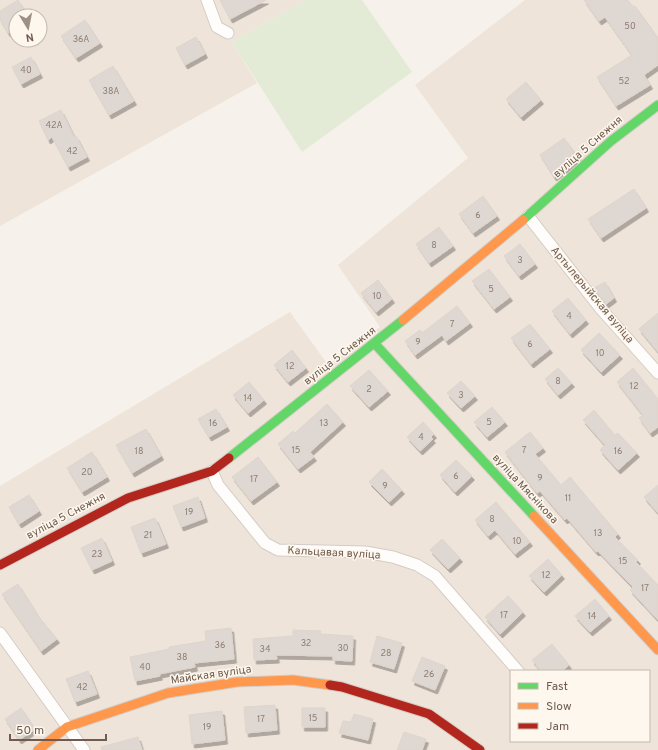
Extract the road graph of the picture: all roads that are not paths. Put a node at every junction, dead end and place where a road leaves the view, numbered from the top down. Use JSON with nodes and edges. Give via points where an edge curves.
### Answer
{"nodes":[{"id":1,"x":207,"y":0,"type":"edge"},
{"id":2,"x":228,"y":33,"type":"dead end"},
{"id":3,"x":658,"y":105,"type":"edge"},
{"id":4,"x":528,"y":216,"type":"junction"},
{"id":5,"x":375,"y":344,"type":"junction"},
{"id":6,"x":658,"y":373,"type":"edge"},
{"id":7,"x":212,"y":472,"type":"junction"},
{"id":8,"x":0,"y":565,"type":"edge"},
{"id":9,"x":0,"y":633,"type":"edge"},
{"id":10,"x":658,"y":650,"type":"edge"},
{"id":11,"x":517,"y":670,"type":"edge"},
{"id":12,"x":67,"y":727,"type":"junction"},
{"id":13,"x":38,"y":750,"type":"edge"},
{"id":14,"x":84,"y":750,"type":"edge"},
{"id":15,"x":480,"y":750,"type":"edge"}],
"edges":[{"from":1,"to":2,"type":"street","via":[[217,27]]},
{"from":3,"to":4,"type":"street","name":"вуліца 5 Снежня","via":[[611,141]]},
{"from":4,"to":5,"type":"street","name":"вуліца 5 Снежня"},
{"from":4,"to":6,"type":"street","name":"Артылерыйская вуліца","via":[[601,309]]},
{"from":5,"to":7,"type":"street","name":"вуліца 5 Снежня"},
{"from":5,"to":10,"type":"street","name":"вуліца Мяснікова"},
{"from":7,"to":8,"type":"street","name":"вуліца 5 Снежня","via":[[128,498]]},
{"from":7,"to":11,"type":"street","name":"Кальцавая вуліца","via":[[218,485],[264,543],[278,550],[365,552],[393,556],[417,565],[435,576]]},
{"from":9,"to":12,"type":"street"},
{"from":12,"to":13,"type":"street","name":"Майская вуліца"},
{"from":12,"to":14,"type":"street"},
{"from":12,"to":15,"type":"street","name":"Майская вуліца","via":[[168,693],[238,682],[293,680],[342,687],[429,714]]}]}
